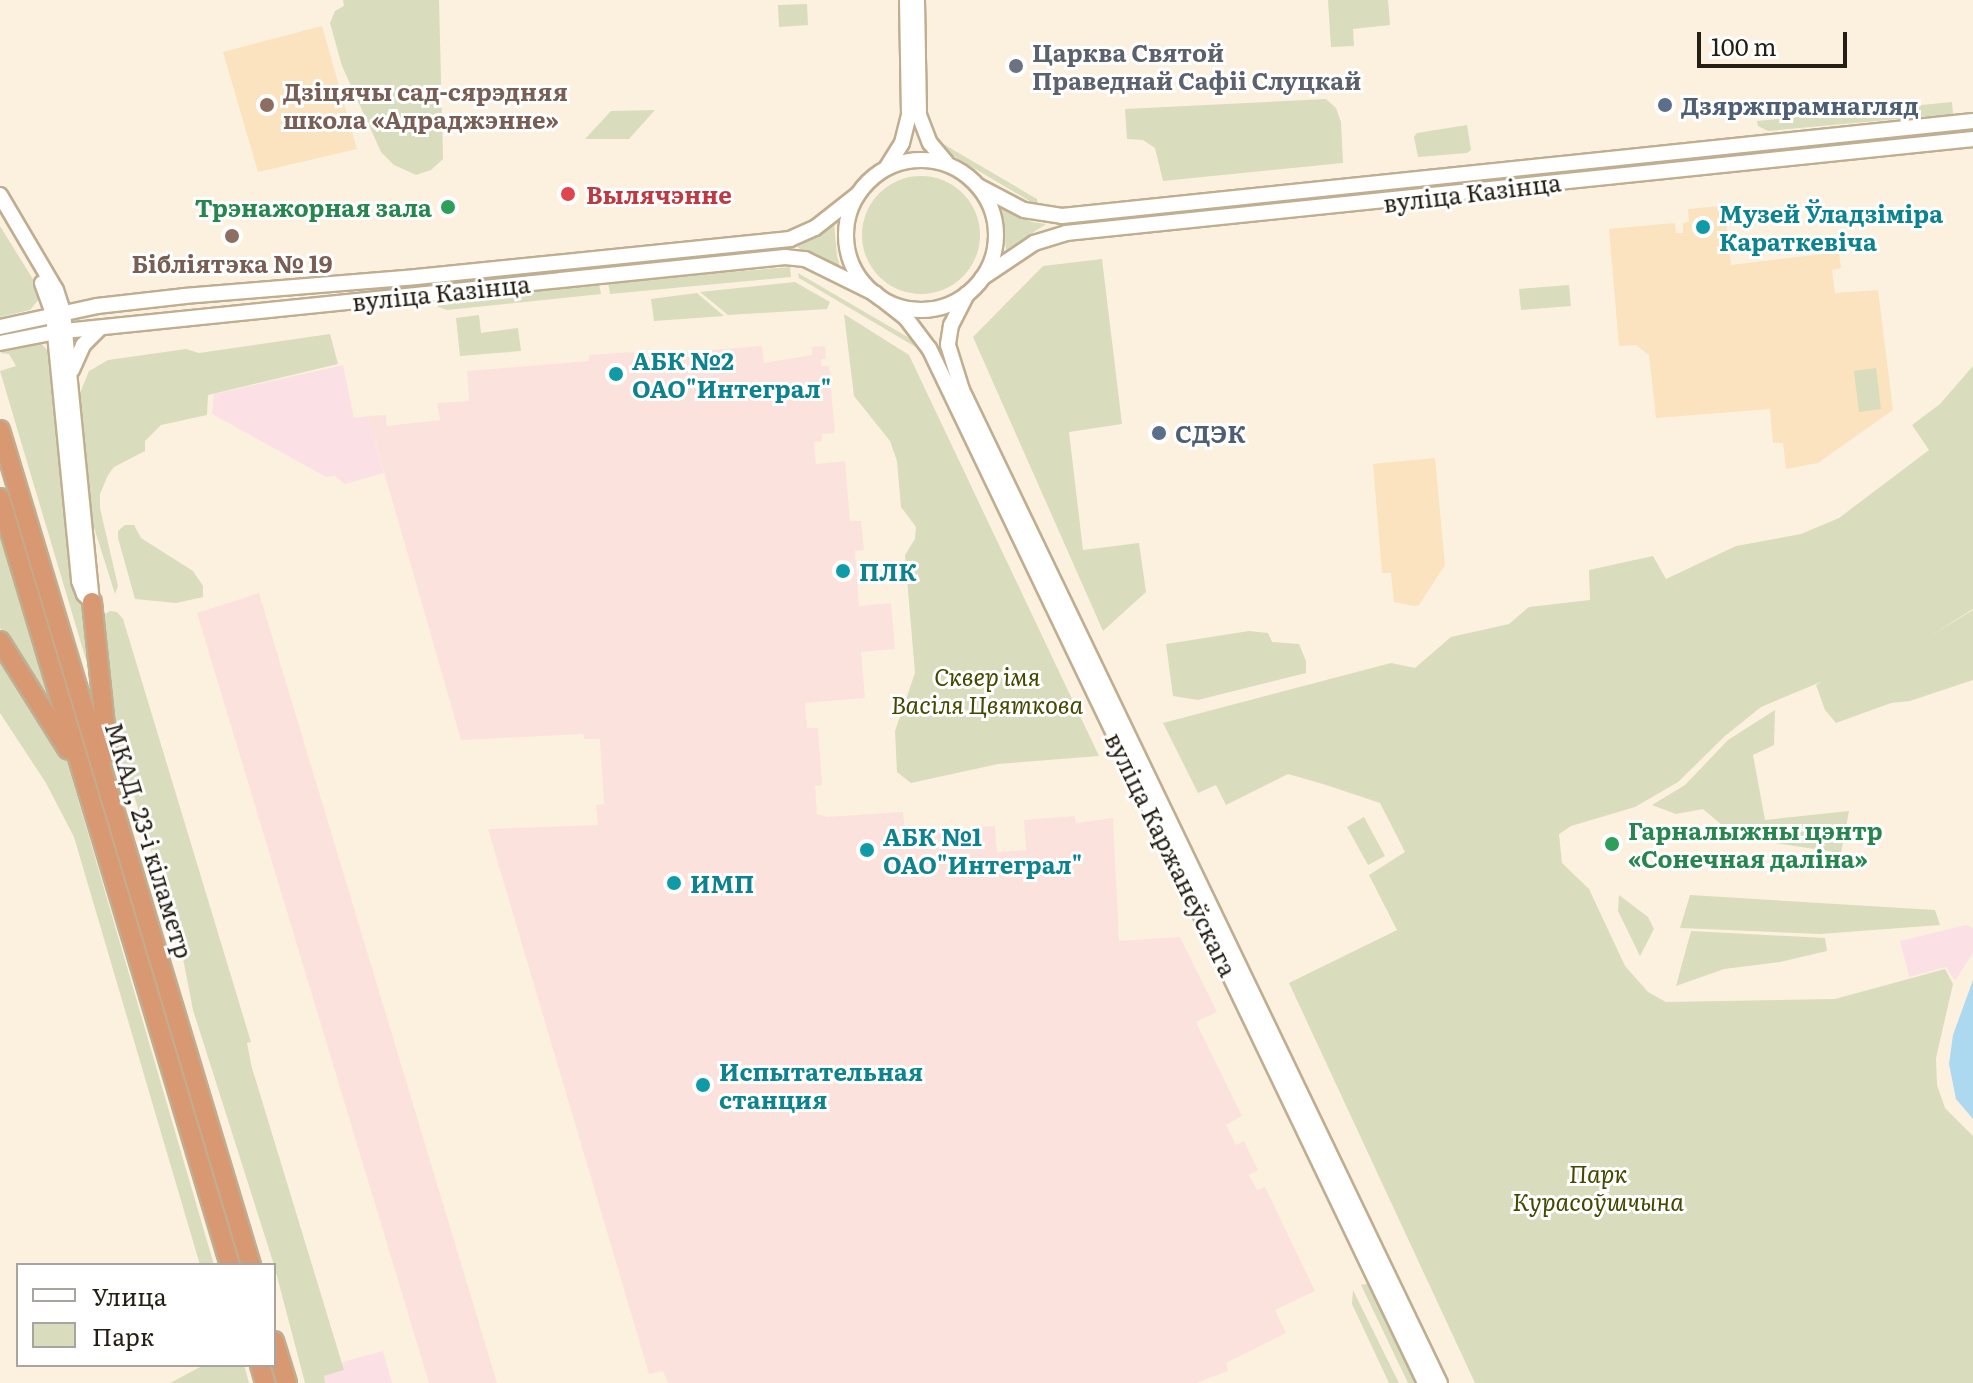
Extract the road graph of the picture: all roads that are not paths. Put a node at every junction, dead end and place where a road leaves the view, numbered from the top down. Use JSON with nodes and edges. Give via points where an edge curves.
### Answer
{"nodes":[{"id":1,"x":907,"y":0,"type":"edge"},
{"id":2,"x":917,"y":0,"type":"edge"},
{"id":3,"x":1973,"y":121,"type":"edge"},
{"id":4,"x":1973,"y":139,"type":"edge"},
{"id":5,"x":1755,"y":144,"type":"junction"},
{"id":6,"x":1756,"y":162,"type":"junction"},
{"id":7,"x":887,"y":167,"type":"junction"},
{"id":8,"x":953,"y":167,"type":"junction"},
{"id":9,"x":978,"y":186,"type":"junction"},
{"id":10,"x":858,"y":194,"type":"junction"},
{"id":11,"x":0,"y":195,"type":"edge"},
{"id":12,"x":0,"y":213,"type":"edge"},
{"id":13,"x":982,"y":278,"type":"junction"},
{"id":14,"x":967,"y":294,"type":"junction"},
{"id":15,"x":877,"y":295,"type":"junction"},
{"id":16,"x":58,"y":313,"type":"junction"},
{"id":17,"x":0,"y":327,"type":"edge"},
{"id":18,"x":100,"y":328,"type":"junction"},
{"id":19,"x":61,"y":331,"type":"junction"},
{"id":20,"x":0,"y":343,"type":"edge"},
{"id":21,"x":71,"y":373,"type":"junction"},
{"id":22,"x":0,"y":430,"type":"edge"},
{"id":23,"x":0,"y":498,"type":"edge"},
{"id":24,"x":92,"y":602,"type":"junction"},
{"id":25,"x":0,"y":641,"type":"edge"},
{"id":26,"x":89,"y":792,"type":"junction"},
{"id":27,"x":116,"y":807,"type":"junction"},
{"id":28,"x":229,"y":1263,"type":"edge"},
{"id":29,"x":250,"y":1263,"type":"edge"},
{"id":30,"x":276,"y":1347,"type":"edge"},
{"id":31,"x":287,"y":1383,"type":"edge"},
{"id":32,"x":1425,"y":1383,"type":"edge"},
{"id":33,"x":1440,"y":1383,"type":"edge"}],
"edges":[{"from":1,"to":7,"type":"main road","via":[[909,114],[902,143]]},
{"from":2,"to":8,"type":"main road","via":[[919,115],[935,151]]},
{"from":3,"to":5,"type":"main road","name":"вуліца Казінца"},
{"from":4,"to":6,"type":"main road","name":"вуліца Казінца"},
{"from":5,"to":6,"type":"main road"},
{"from":5,"to":9,"type":"main road","name":"вуліца Казінца","via":[[1057,217],[1024,210]]},
{"from":6,"to":13,"type":"main road","name":"вуліца Казінца","via":[[1066,233],[1034,243]]},
{"from":7,"to":8,"type":"main road","via":[[924,160]]},
{"from":7,"to":10,"type":"main road"},
{"from":8,"to":9,"type":"main road"},
{"from":9,"to":13,"type":"main road","via":[[991,207],[996,232],[993,257]]},
{"from":10,"to":15,"type":"main road","via":[[847,222],[847,246],[854,268]]},
{"from":10,"to":16,"type":"main road","name":"вуліца Казінца","via":[[815,228],[790,239],[185,296]]},
{"from":11,"to":16,"type":"main road","via":[[56,290]]},
{"from":12,"to":16,"type":"main road"},
{"from":13,"to":14,"type":"main road"},
{"from":14,"to":15,"type":"main road","via":[[921,310]]},
{"from":14,"to":33,"type":"main road","name":"вуліца Каржанеўскага","via":[[951,325],[948,345],[962,390]]},
{"from":15,"to":18,"type":"main road","name":"вуліца Казінца","via":[[805,259],[785,257]]},
{"from":15,"to":32,"type":"main road","name":"вуліца Каржанеўскага","via":[[906,318],[929,348]]},
{"from":16,"to":17,"type":"main road","name":"вуліца Казінца"},
{"from":16,"to":19,"type":"main road"},
{"from":18,"to":19,"type":"main road","name":"вуліца Казінца"},
{"from":18,"to":21,"type":"main road","via":[[83,345]]},
{"from":19,"to":20,"type":"main road","name":"вуліца Казінца"},
{"from":19,"to":21,"type":"main road"},
{"from":19,"to":24,"type":"main road","via":[[79,581]]},
{"from":21,"to":24,"type":"main road"},
{"from":22,"to":27,"type":"highway","name":"МКАД, 23-і кіламетр"},
{"from":23,"to":26,"type":"highway","name":"МКАД, 23-і кіламетр"},
{"from":24,"to":27,"type":"highway"},
{"from":25,"to":26,"type":"highway"},
{"from":26,"to":28,"type":"highway","name":"МКАД, 23-і кіламетр"},
{"from":27,"to":29,"type":"highway","name":"МКАД, 23-і кіламетр"},
{"from":30,"to":31,"type":"highway"}]}
